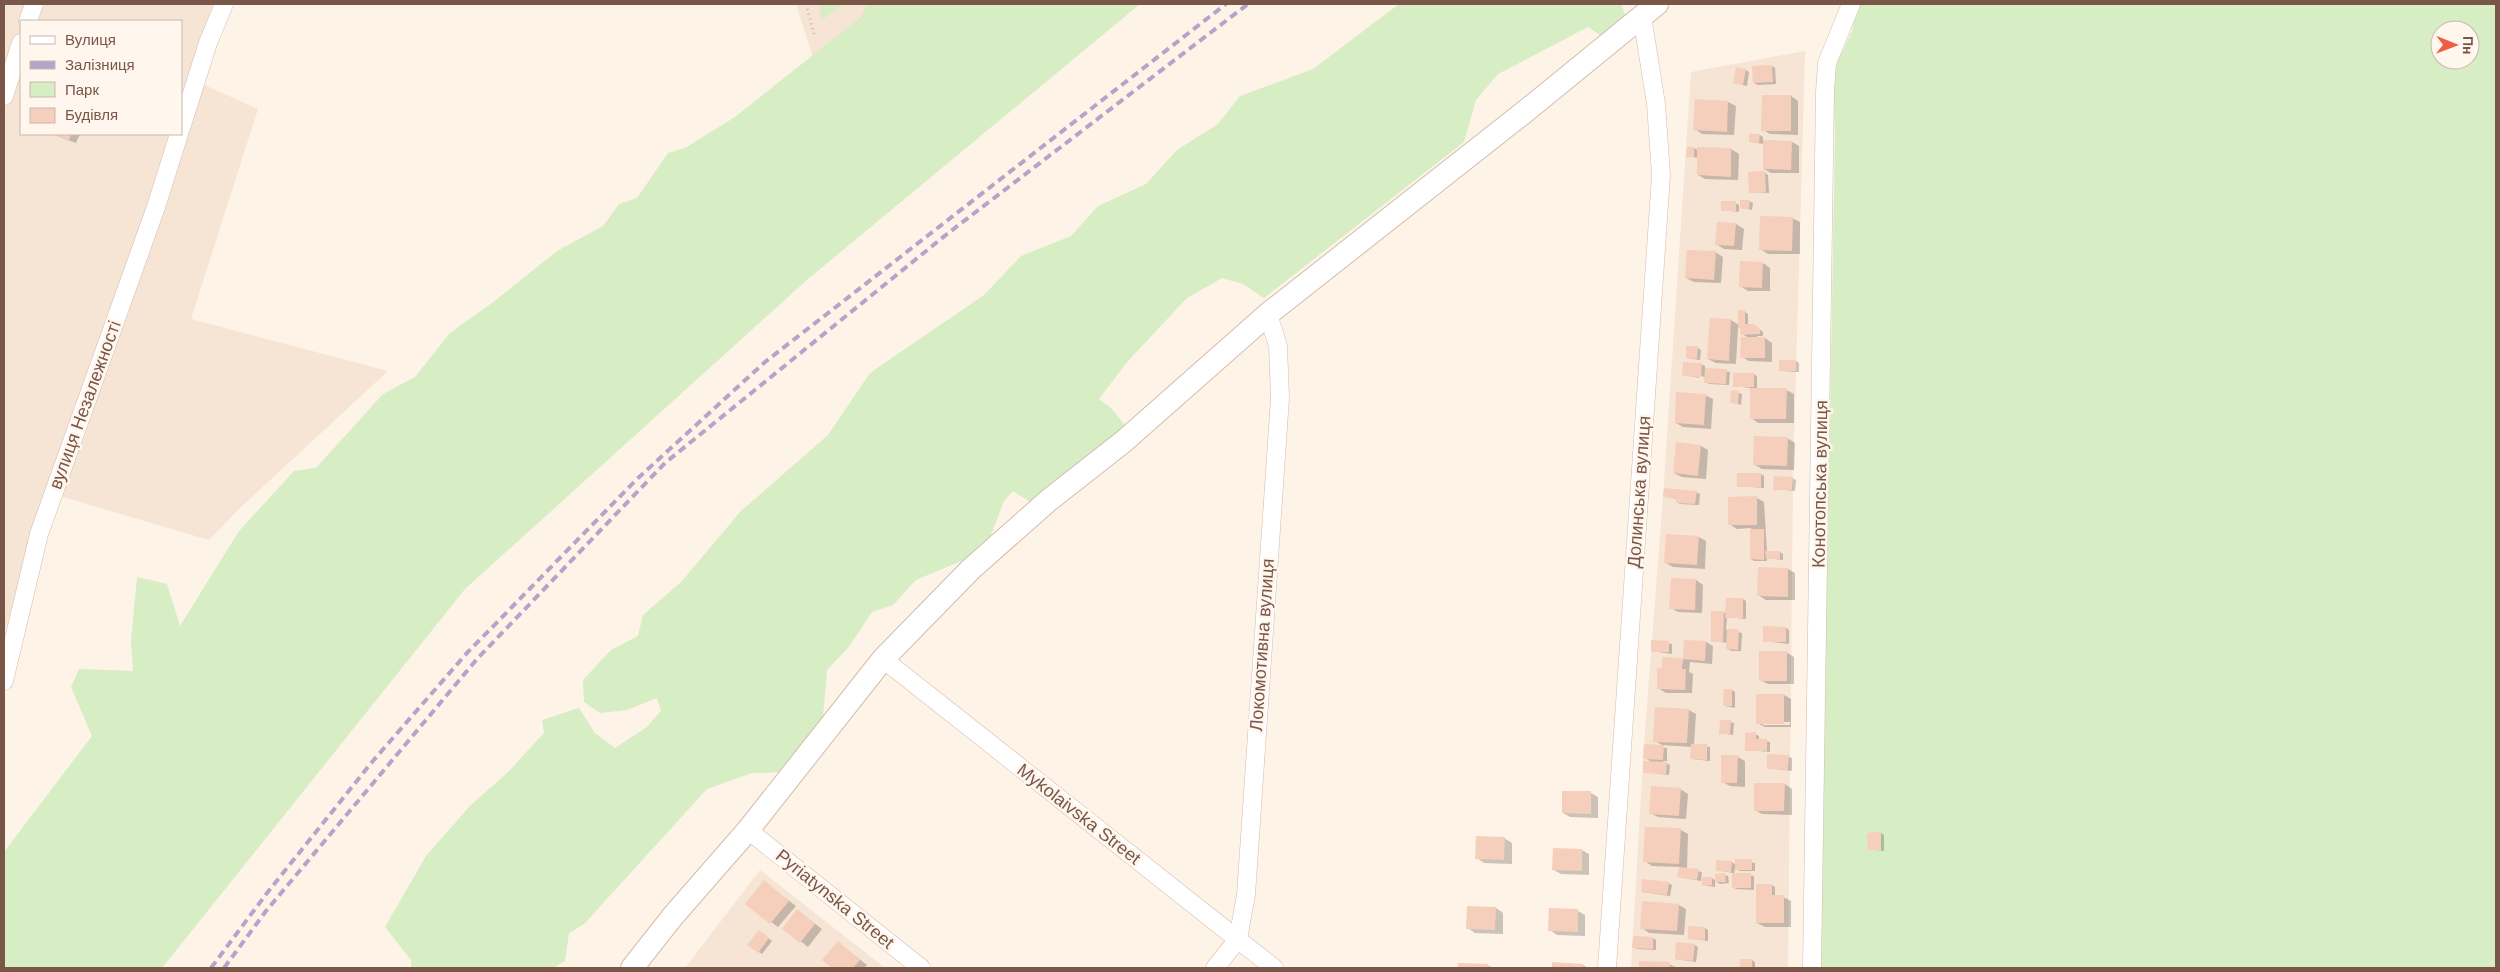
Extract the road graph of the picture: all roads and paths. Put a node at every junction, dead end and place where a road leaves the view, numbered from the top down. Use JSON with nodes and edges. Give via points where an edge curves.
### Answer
{"nodes":[{"id":1,"x":34,"y":4,"type":"edge"},
{"id":2,"x":224,"y":4,"type":"edge"},
{"id":3,"x":806,"y":4,"type":"edge"},
{"id":4,"x":1851,"y":4,"type":"edge"},
{"id":5,"x":1650,"y":10,"type":"edge"},
{"id":6,"x":28,"y":20,"type":"edge"},
{"id":7,"x":815,"y":38,"type":"dead end"},
{"id":8,"x":20,"y":46,"type":"edge"},
{"id":9,"x":4,"y":96,"type":"edge"},
{"id":10,"x":182,"y":125,"type":"edge"},
{"id":11,"x":180,"y":135,"type":"edge"},
{"id":12,"x":1268,"y":314,"type":"junction"},
{"id":13,"x":883,"y":659,"type":"junction"},
{"id":14,"x":4,"y":681,"type":"edge"},
{"id":15,"x":748,"y":830,"type":"junction"},
{"id":16,"x":1238,"y":939,"type":"junction"},
{"id":17,"x":632,"y":968,"type":"edge"},
{"id":18,"x":921,"y":968,"type":"edge"},
{"id":19,"x":1215,"y":968,"type":"edge"},
{"id":20,"x":1274,"y":968,"type":"edge"},
{"id":21,"x":1607,"y":968,"type":"edge"},
{"id":22,"x":1812,"y":968,"type":"edge"}],
"edges":[{"from":1,"to":6,"type":"street"},
{"from":2,"to":10,"type":"street"},
{"from":3,"to":7,"type":"path"},
{"from":4,"to":22,"type":"street","name":"Конотопська вулиця","via":[[1827,63],[1825,92]]},
{"from":5,"to":12,"type":"street"},
{"from":5,"to":21,"type":"street","name":"Долинська вулиця","via":[[1661,175]]},
{"from":8,"to":9,"type":"street"},
{"from":11,"to":14,"type":"street","name":"вулиця Незалежності","via":[[39,534]]},
{"from":12,"to":13,"type":"street","via":[[1123,442],[1049,500],[971,569]]},
{"from":12,"to":16,"type":"street","name":"Локомотивна вулиця","via":[[1278,346],[1280,398],[1246,895]]},
{"from":13,"to":15,"type":"street"},
{"from":13,"to":16,"type":"street","name":"Mykolaivska Street"},
{"from":15,"to":17,"type":"street"},
{"from":15,"to":18,"type":"street","name":"Pyriatynska Street"},
{"from":16,"to":19,"type":"street","name":"Локомотивна вулиця"},
{"from":16,"to":20,"type":"street","name":"Mykolaivska Street"}]}
